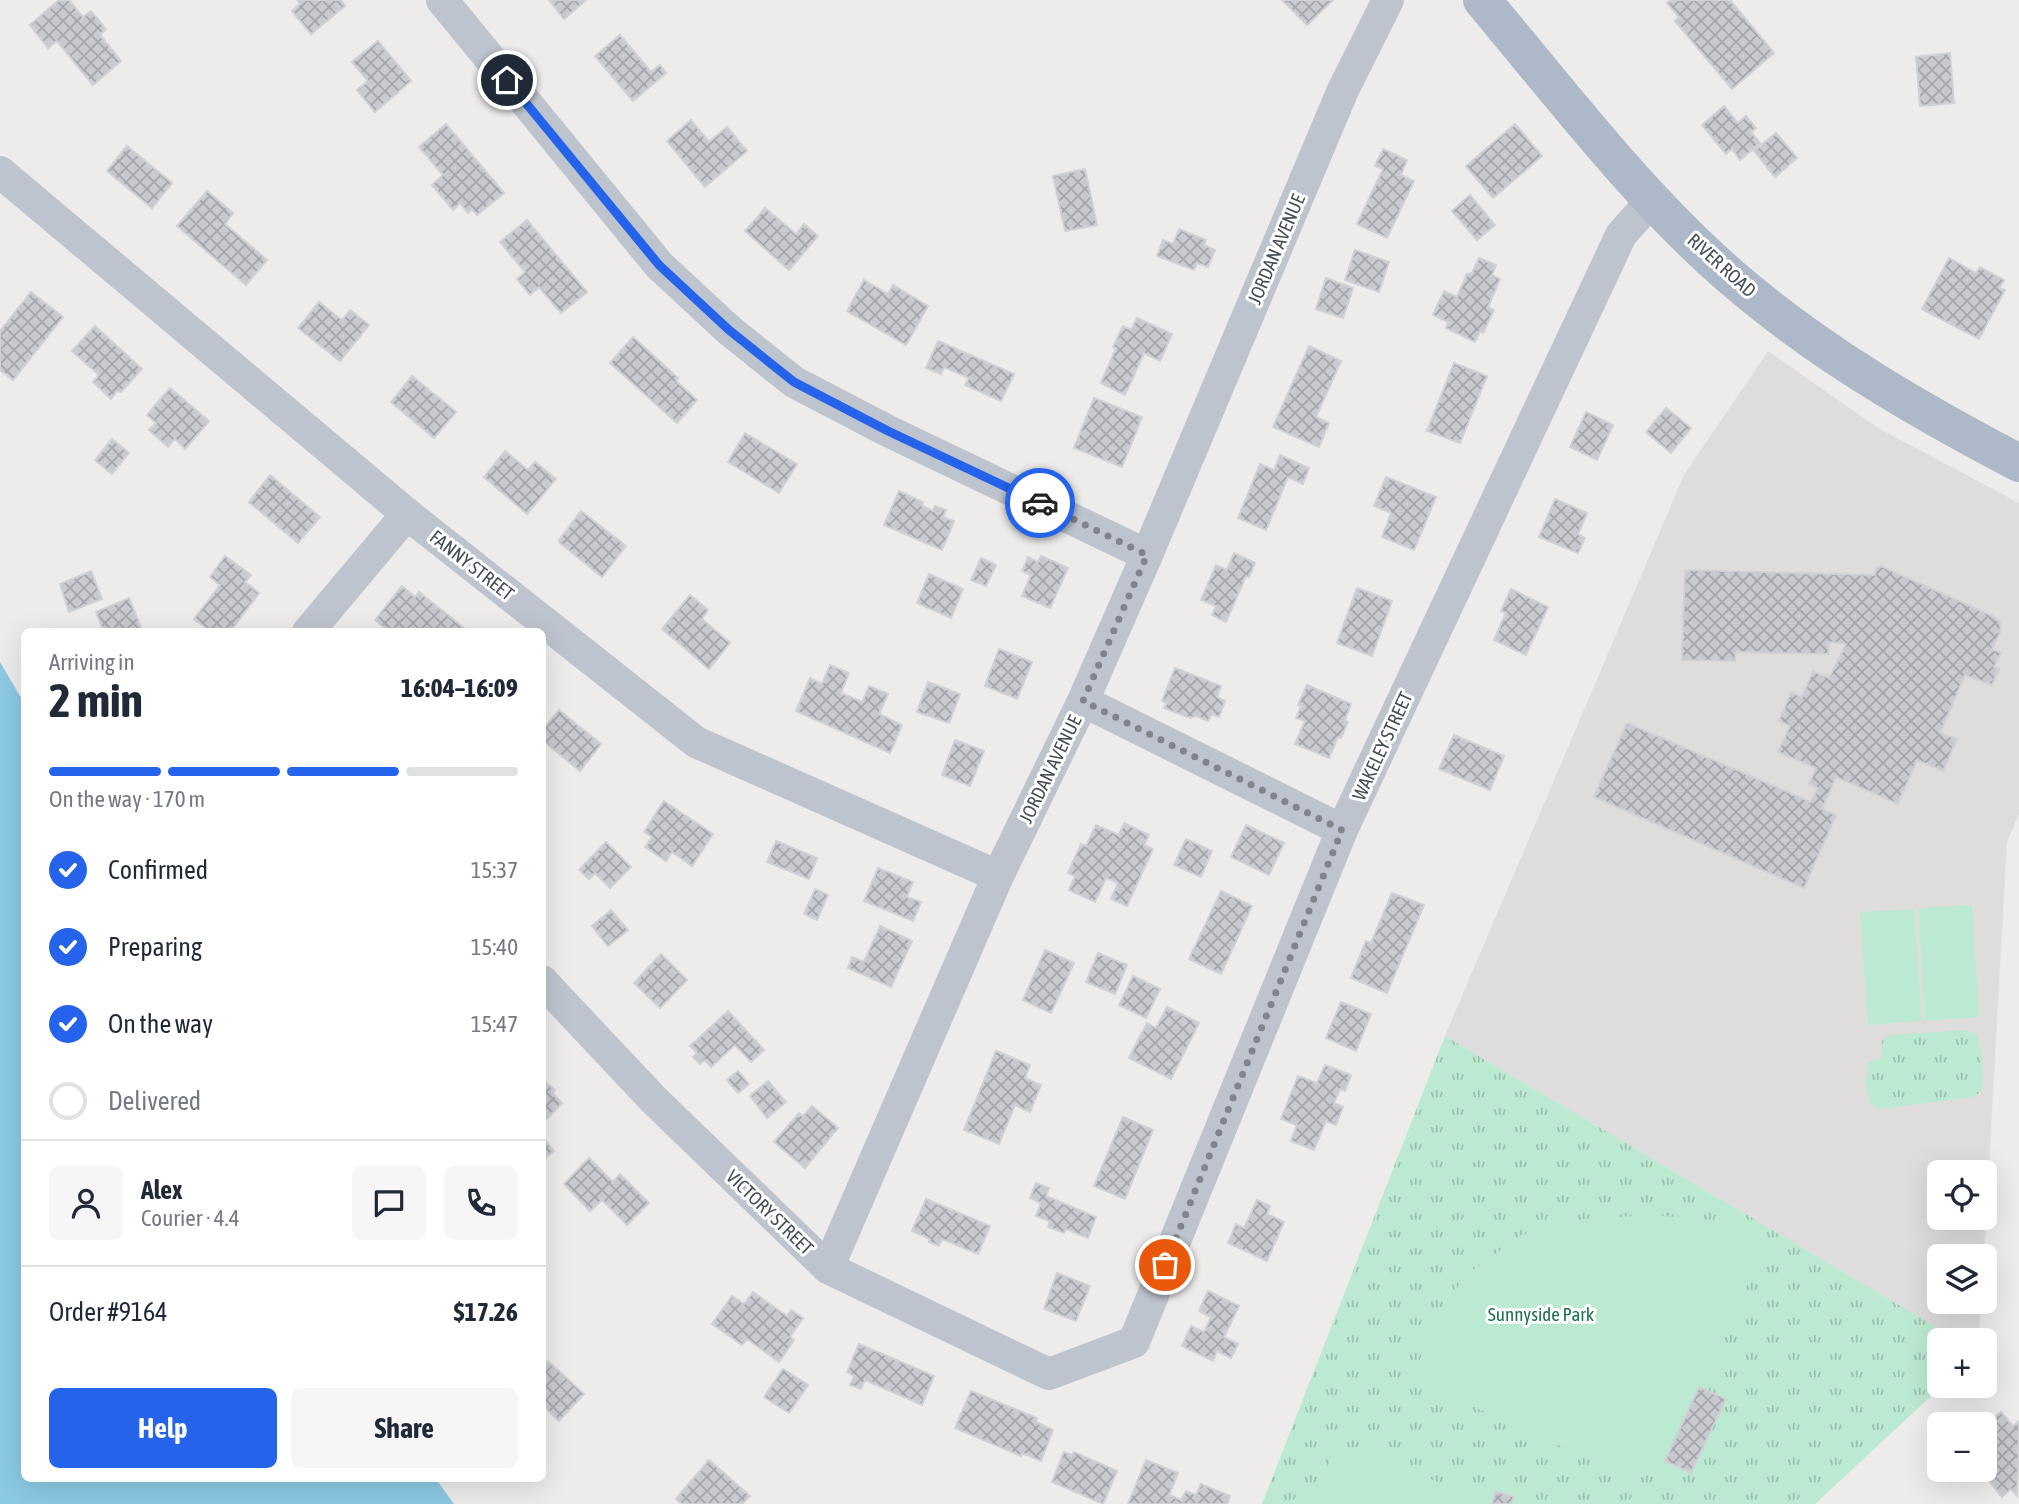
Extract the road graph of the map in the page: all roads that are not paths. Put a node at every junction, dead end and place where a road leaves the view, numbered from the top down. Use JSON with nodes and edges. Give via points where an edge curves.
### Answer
{"nodes":[{"id":1,"x":442,"y":0,"type":"edge"},
{"id":2,"x":1388,"y":0,"type":"edge"},
{"id":3,"x":1482,"y":0,"type":"edge"},
{"id":4,"x":0,"y":172,"type":"edge"},
{"id":5,"x":1652,"y":200,"type":"junction"},
{"id":6,"x":2019,"y":463,"type":"edge"},
{"id":7,"x":407,"y":514,"type":"junction"},
{"id":8,"x":1147,"y":555,"type":"junction"},
{"id":9,"x":311,"y":628,"type":"edge"},
{"id":10,"x":1083,"y":701,"type":"junction"},
{"id":11,"x":1342,"y":830,"type":"junction"},
{"id":12,"x":998,"y":876,"type":"junction"},
{"id":13,"x":546,"y":985,"type":"edge"},
{"id":14,"x":828,"y":1268,"type":"junction"},
{"id":15,"x":1049,"y":1374,"type":"joint"}],
"edges":[{"from":1,"to":8,"type":"street","via":[[659,265],[794,382]]},
{"from":2,"to":8,"type":"street","name":"JORDAN AVENUE","via":[[1343,90]]},
{"from":3,"to":5,"type":"main road","name":"RIVER ROAD"},
{"from":4,"to":7,"type":"street","name":"FANNY STREET"},
{"from":5,"to":6,"type":"main road","name":"RIVER ROAD","via":[[1729,275],[1800,332],[1926,414]]},
{"from":5,"to":11,"type":"street","name":"WAKELEY STREET","via":[[1621,235]]},
{"from":7,"to":9,"type":"street"},
{"from":7,"to":12,"type":"street","name":"FANNY STREET","via":[[696,741]]},
{"from":8,"to":10,"type":"street","name":"JORDAN AVENUE"},
{"from":10,"to":11,"type":"street"},
{"from":10,"to":12,"type":"street","name":"JORDAN AVENUE"},
{"from":11,"to":15,"type":"street","name":"WAKELEY STREET","via":[[1134,1342]]},
{"from":12,"to":14,"type":"street","name":"JORDAN AVENUE"},
{"from":13,"to":14,"type":"street","name":"VICTORY STREET","via":[[653,1099]]},
{"from":14,"to":15,"type":"street","name":"VICTORY STREET"}]}
